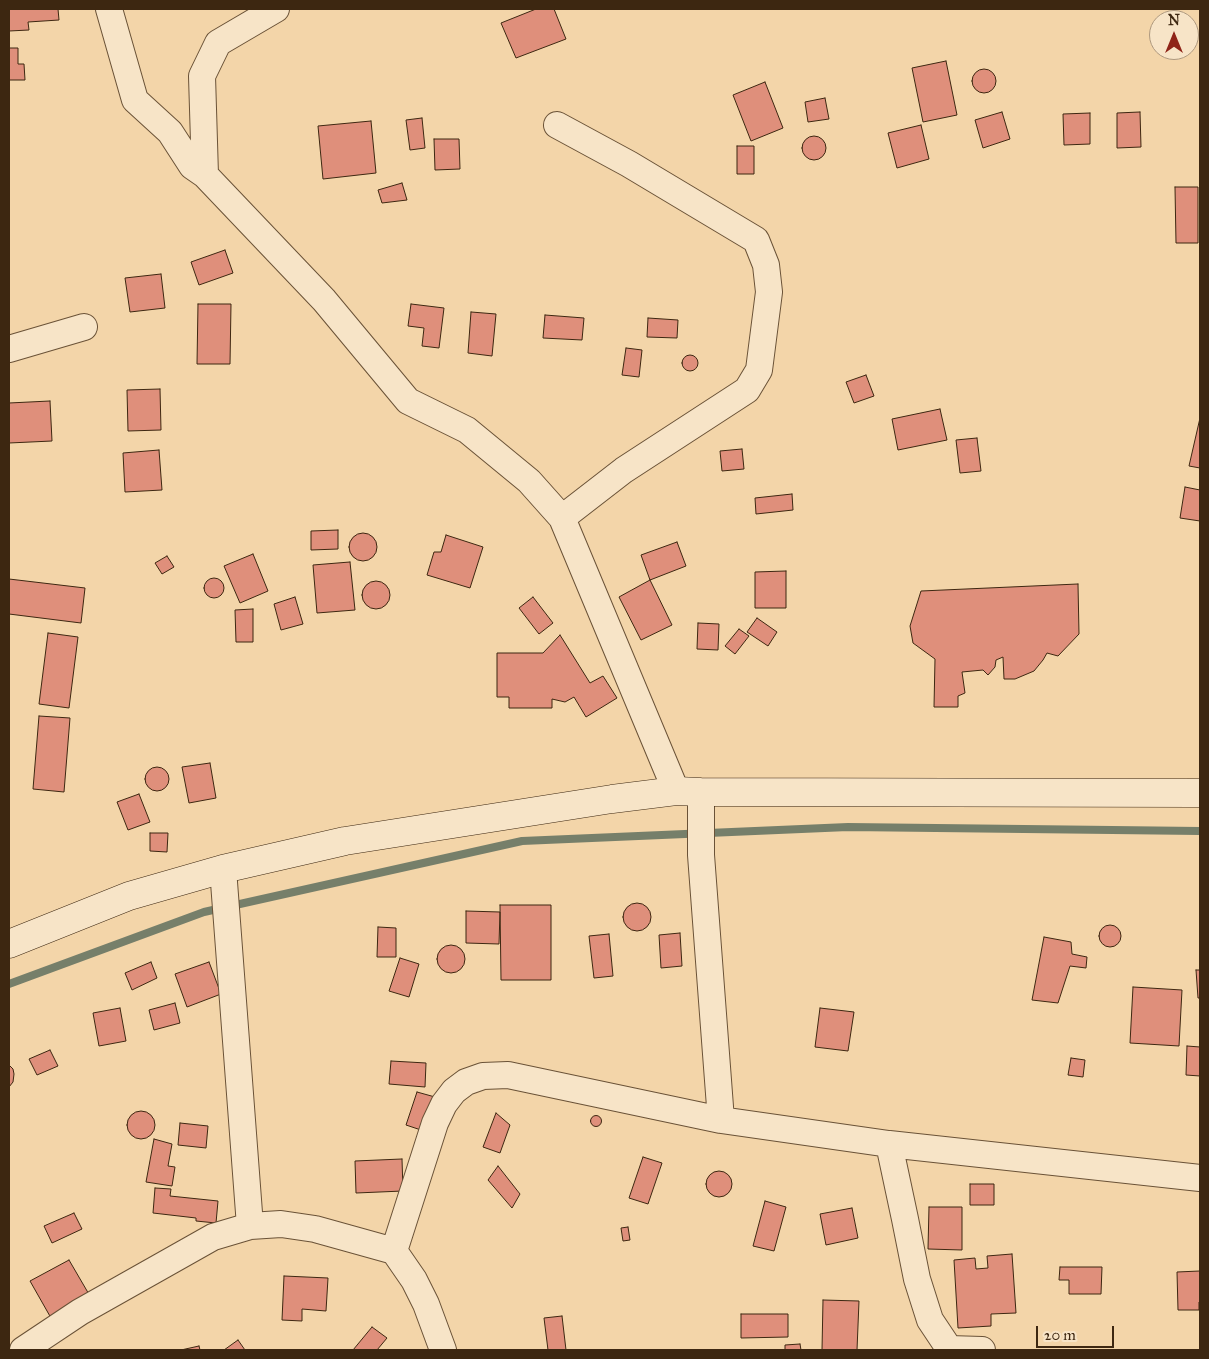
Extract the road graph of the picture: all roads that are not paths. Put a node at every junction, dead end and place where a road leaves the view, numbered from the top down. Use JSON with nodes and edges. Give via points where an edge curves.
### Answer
{"nodes":[{"id":1,"x":109,"y":9,"type":"edge"},
{"id":2,"x":276,"y":9,"type":"edge"},
{"id":3,"x":557,"y":125,"type":"dead end"},
{"id":4,"x":205,"y":175,"type":"junction"},
{"id":5,"x":84,"y":327,"type":"dead end"},
{"id":6,"x":9,"y":349,"type":"edge"},
{"id":7,"x":562,"y":518,"type":"junction"},
{"id":8,"x":688,"y":792,"type":"junction"},
{"id":9,"x":1200,"y":793,"type":"edge"},
{"id":10,"x":223,"y":869,"type":"junction"},
{"id":11,"x":9,"y":944,"type":"edge"},
{"id":12,"x":721,"y":1120,"type":"junction"},
{"id":13,"x":889,"y":1144,"type":"junction"},
{"id":14,"x":1200,"y":1178,"type":"edge"},
{"id":15,"x":250,"y":1226,"type":"junction"},
{"id":16,"x":394,"y":1251,"type":"junction"},
{"id":17,"x":23,"y":1350,"type":"edge"},
{"id":18,"x":443,"y":1350,"type":"edge"},
{"id":19,"x":950,"y":1350,"type":"edge"},
{"id":20,"x":982,"y":1350,"type":"edge"}],
"edges":[{"from":1,"to":4,"type":"street","via":[[135,100],[170,132],[192,166]]},
{"from":2,"to":4,"type":"street","via":[[218,43],[202,76]]},
{"from":3,"to":7,"type":"street","via":[[756,240],[766,265],[768,292],[759,370],[747,390],[624,470]]},
{"from":4,"to":7,"type":"street","via":[[324,300],[408,401],[467,430],[529,481]]},
{"from":5,"to":6,"type":"street"},
{"from":7,"to":8,"type":"street"},
{"from":8,"to":9,"type":"street"},
{"from":8,"to":10,"type":"street","via":[[612,798],[345,841]]},
{"from":8,"to":12,"type":"street","via":[[701,856]]},
{"from":10,"to":11,"type":"street","via":[[129,896]]},
{"from":10,"to":15,"type":"street"},
{"from":12,"to":13,"type":"street"},
{"from":12,"to":16,"type":"street","via":[[508,1075],[482,1076],[466,1082],[454,1090],[435,1123]]},
{"from":13,"to":14,"type":"street"},
{"from":13,"to":19,"type":"street","via":[[917,1279],[930,1320]]},
{"from":15,"to":16,"type":"street","via":[[281,1224],[315,1229]]},
{"from":15,"to":17,"type":"street","via":[[213,1237],[80,1312]]},
{"from":16,"to":18,"type":"street","via":[[426,1304]]},
{"from":19,"to":20,"type":"street"}]}
